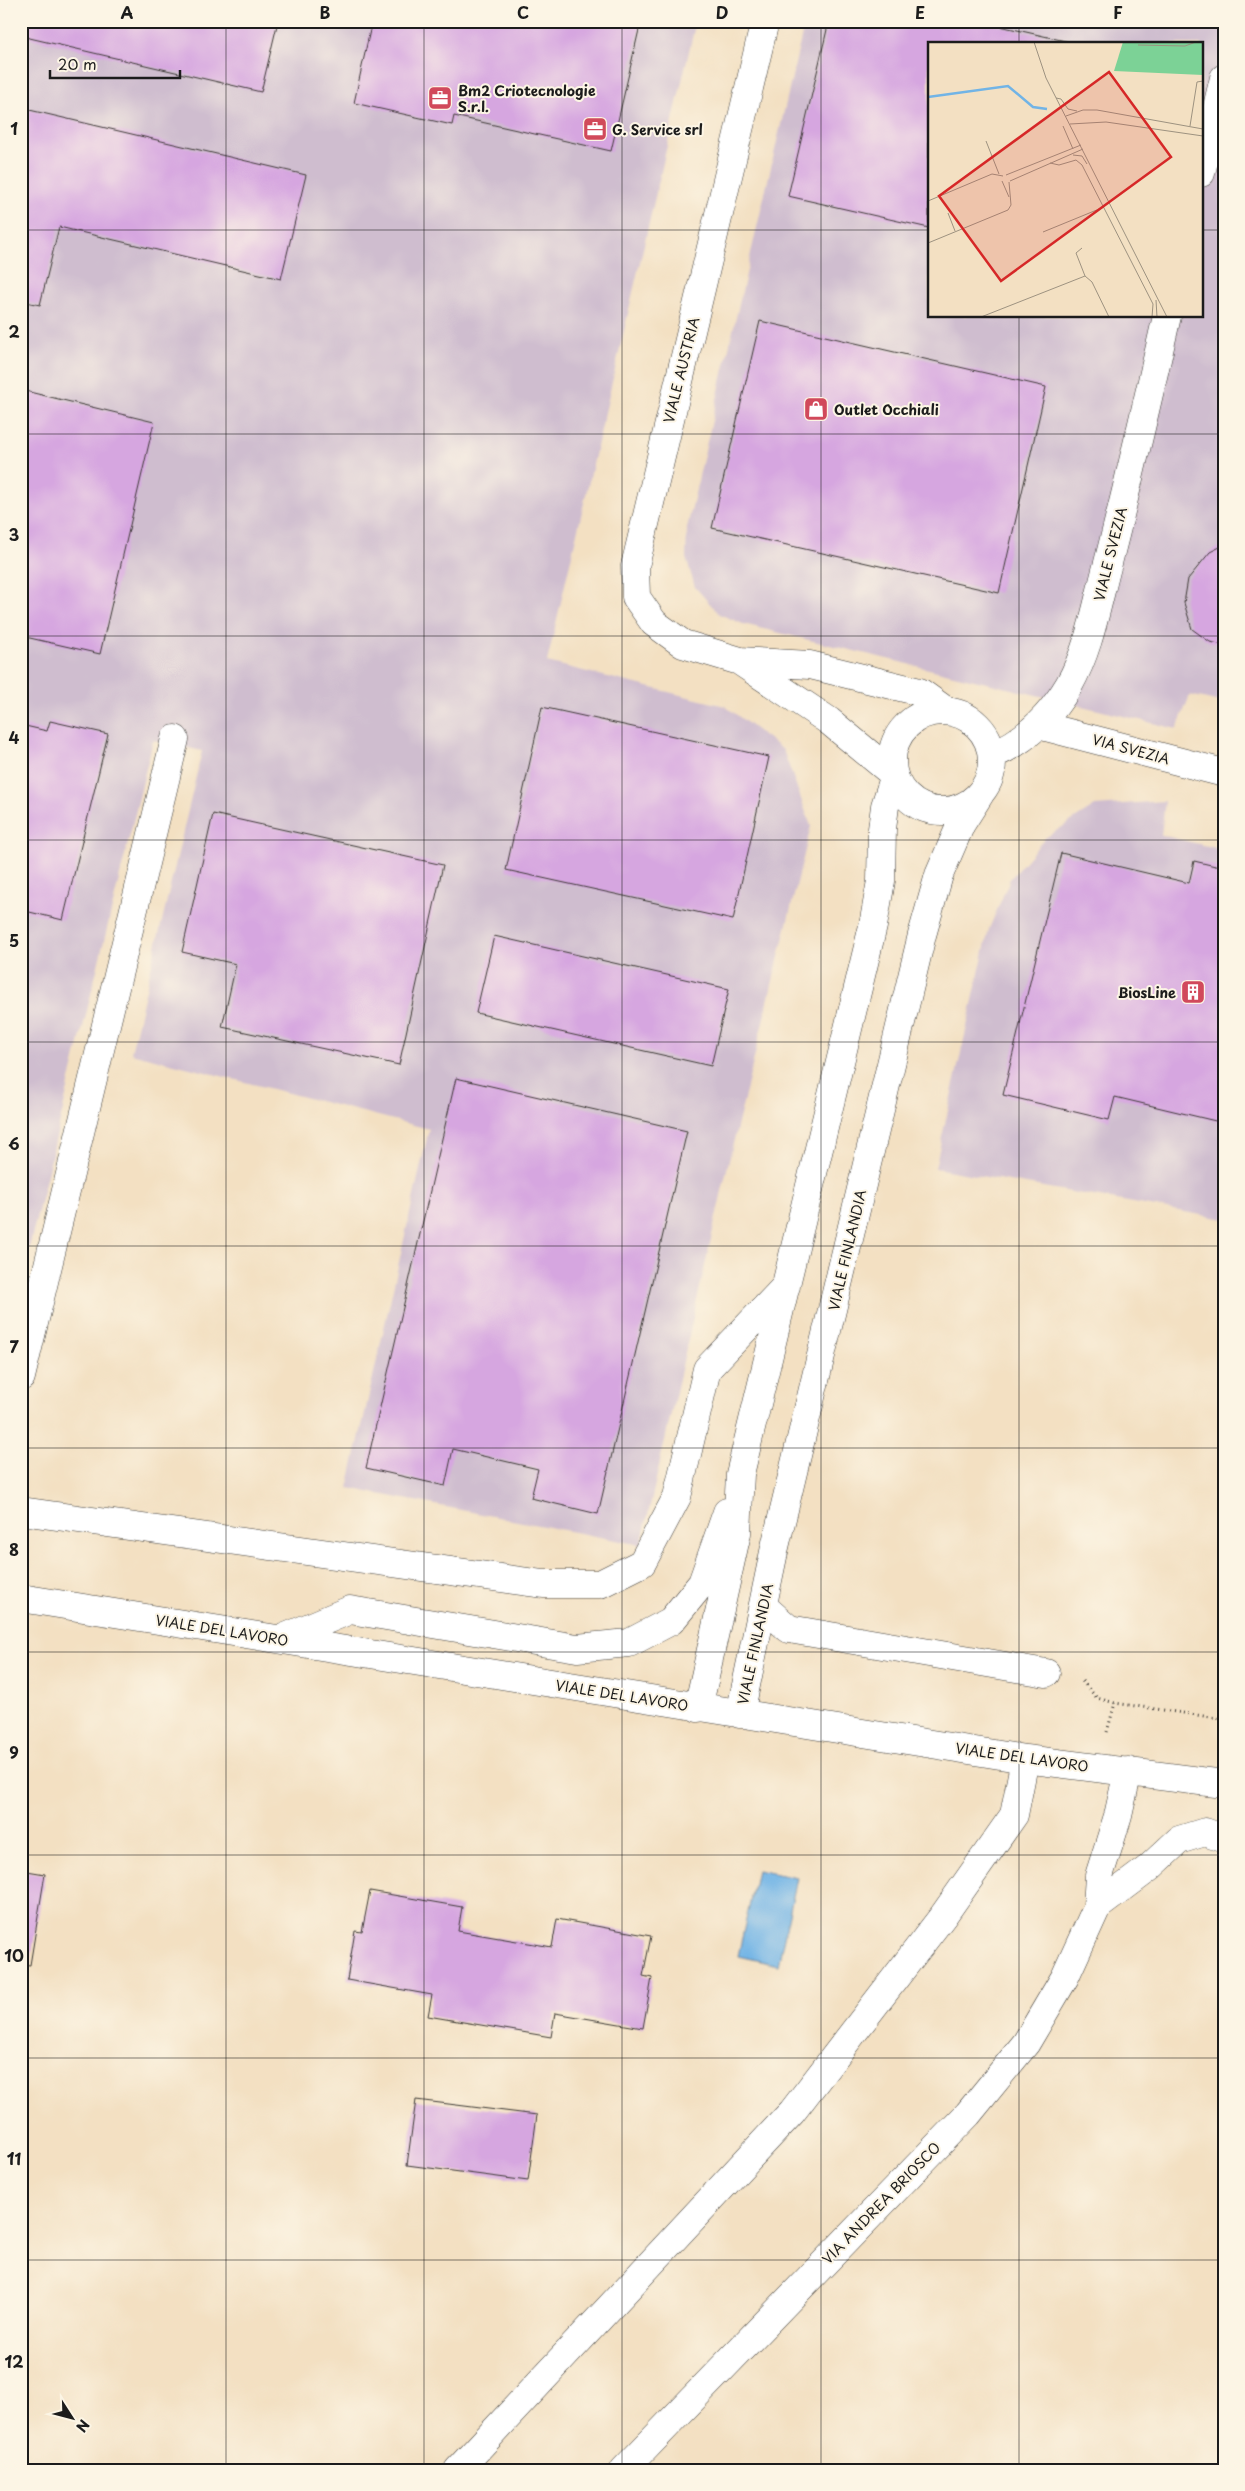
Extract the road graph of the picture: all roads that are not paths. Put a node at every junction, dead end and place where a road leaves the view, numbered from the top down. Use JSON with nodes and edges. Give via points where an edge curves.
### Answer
{"nodes":[{"id":1,"x":766,"y":21,"type":"edge"},
{"id":2,"x":1224,"y":78,"type":"edge"},
{"id":3,"x":1202,"y":169,"type":"edge"},
{"id":4,"x":1167,"y":318,"type":"edge"},
{"id":5,"x":740,"y":661,"type":"junction"},
{"id":6,"x":945,"y":710,"type":"junction"},
{"id":7,"x":1038,"y":725,"type":"junction"},
{"id":8,"x":175,"y":739,"type":"dead end"},
{"id":9,"x":992,"y":755,"type":"junction"},
{"id":10,"x":1224,"y":773,"type":"edge"},
{"id":11,"x":893,"y":775,"type":"junction"},
{"id":12,"x":980,"y":794,"type":"junction"},
{"id":13,"x":786,"y":1286,"type":"junction"},
{"id":14,"x":21,"y":1376,"type":"edge"},
{"id":15,"x":740,"y":1474,"type":"junction"},
{"id":16,"x":21,"y":1511,"type":"edge"},
{"id":17,"x":21,"y":1598,"type":"edge"},
{"id":18,"x":763,"y":1606,"type":"junction"},
{"id":19,"x":281,"y":1639,"type":"junction"},
{"id":20,"x":1046,"y":1673,"type":"road end"},
{"id":21,"x":698,"y":1708,"type":"junction"},
{"id":22,"x":740,"y":1714,"type":"junction"},
{"id":23,"x":1025,"y":1760,"type":"junction"},
{"id":24,"x":1128,"y":1771,"type":"junction"},
{"id":25,"x":1224,"y":1784,"type":"edge"},
{"id":26,"x":1224,"y":1839,"type":"edge"},
{"id":27,"x":1097,"y":1907,"type":"junction"},
{"id":28,"x":458,"y":2470,"type":"edge"},
{"id":29,"x":624,"y":2470,"type":"edge"}],
"edges":[{"from":1,"to":5,"type":"street","name":"VIALE AUSTRIA","via":[[635,566],[636,597],[654,623],[683,644]]},
{"from":2,"to":3,"type":"street"},
{"from":4,"to":7,"type":"street","name":"VIALE SVEZIA","via":[[1082,658],[1069,685]]},
{"from":5,"to":6,"type":"street","name":"VIALE AUSTRIA","via":[[810,665],[920,692]]},
{"from":5,"to":11,"type":"street","name":"VIALE AUSTRIA","via":[[829,721]]},
{"from":6,"to":9,"type":"street","via":[[959,713],[981,729]]},
{"from":6,"to":11,"type":"street","via":[[929,712],[903,728],[891,757]]},
{"from":7,"to":9,"type":"street","name":"VIALE SVEZIA","via":[[1014,746]]},
{"from":7,"to":10,"type":"street","name":"VIA SVEZIA"},
{"from":8,"to":14,"type":"street"},
{"from":9,"to":12,"type":"street","name":"VIALE FINLANDIA","via":[[992,769]]},
{"from":11,"to":12,"type":"street","via":[[912,802],[925,808],[955,810]]},
{"from":11,"to":13,"type":"street","via":[[884,813],[880,881],[873,926]]},
{"from":12,"to":18,"type":"street","name":"VIALE FINLANDIA","via":[[939,874],[922,935]]},
{"from":13,"to":15,"type":"street"},
{"from":13,"to":16,"type":"street","via":[[707,1369],[677,1497],[642,1563],[600,1584],[543,1584]]},
{"from":15,"to":19,"type":"street","via":[[702,1583],[671,1620],[630,1643],[578,1648],[350,1610]]},
{"from":15,"to":21,"type":"street","via":[[737,1533]]},
{"from":17,"to":19,"type":"street","name":"VIALE DEL LAVORO"},
{"from":18,"to":20,"type":"street","via":[[789,1629]]},
{"from":18,"to":22,"type":"street","name":"VIALE FINLANDIA"},
{"from":19,"to":21,"type":"street","name":"VIALE DEL LAVORO"},
{"from":21,"to":22,"type":"street","name":"VIALE DEL LAVORO"},
{"from":22,"to":23,"type":"street","name":"VIALE DEL LAVORO"},
{"from":23,"to":24,"type":"street","name":"VIALE DEL LAVORO"},
{"from":23,"to":28,"type":"street","via":[[1014,1815],[943,1916],[792,2112]]},
{"from":24,"to":25,"type":"street","name":"VIALE DEL LAVORO"},
{"from":24,"to":27,"type":"street","name":"VIA ANDREA BRIOSCO","via":[[1099,1876]]},
{"from":26,"to":27,"type":"street","name":"VIA ANDREA BRIOSCO","via":[[1205,1832],[1179,1840],[1149,1868]]},
{"from":27,"to":29,"type":"street","name":"VIA ANDREA BRIOSCO","via":[[1065,1977],[1026,2043],[968,2114]]}]}
